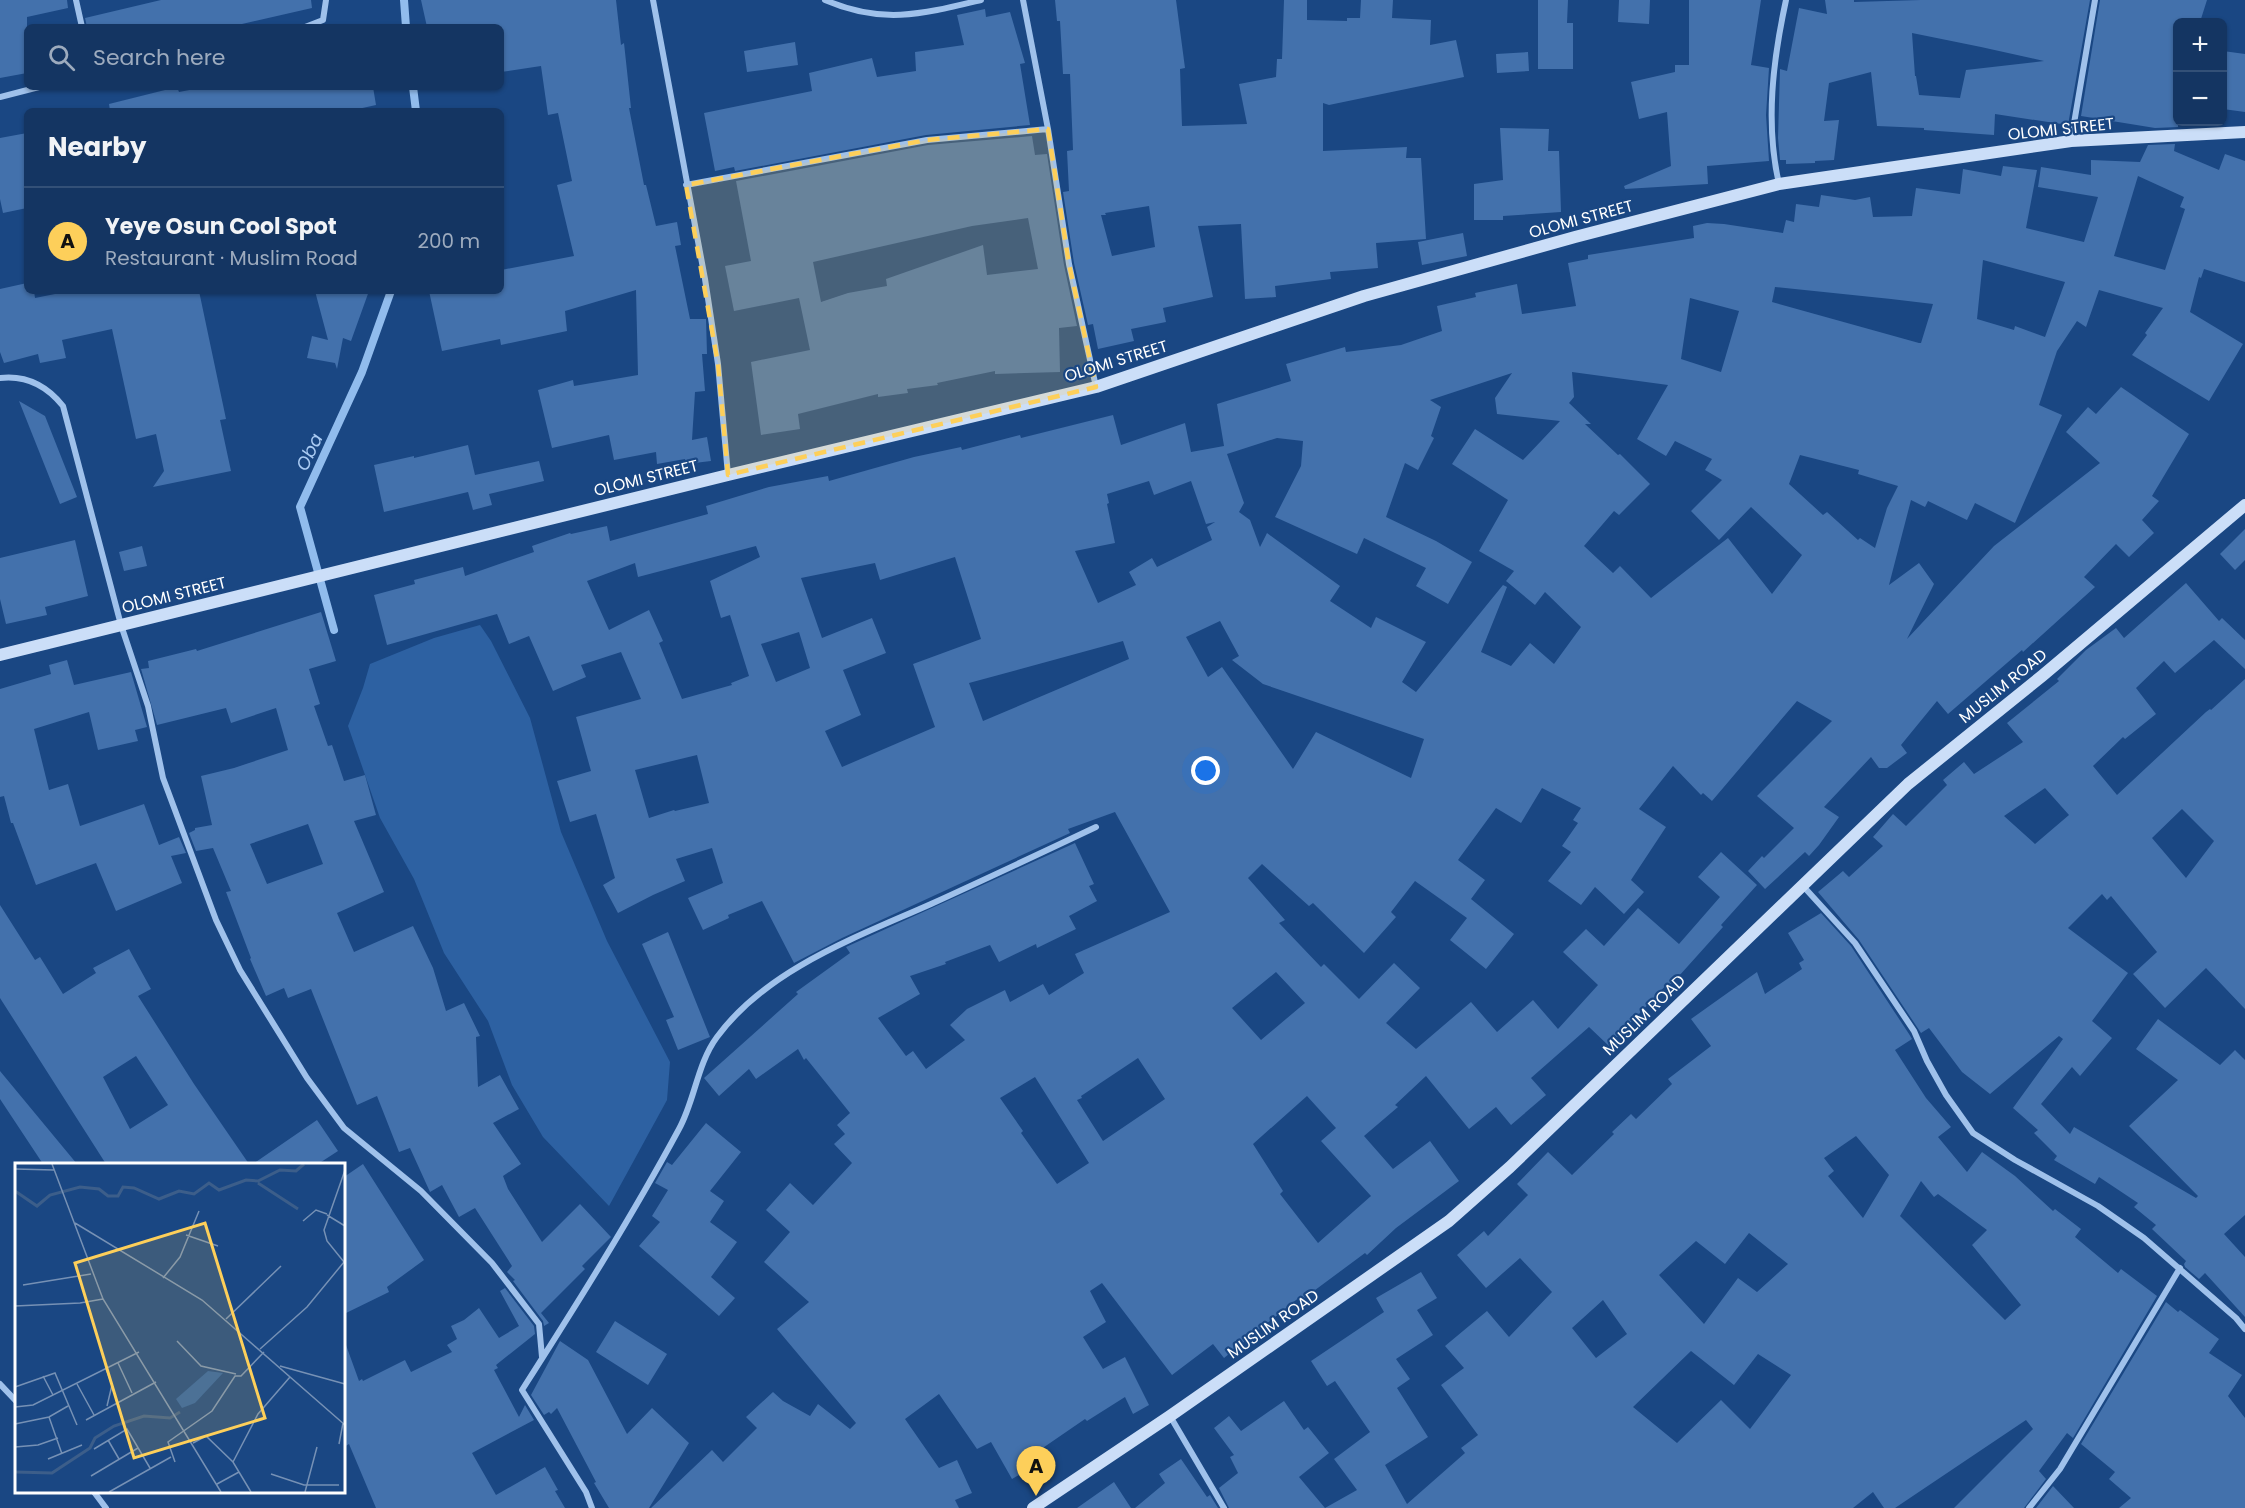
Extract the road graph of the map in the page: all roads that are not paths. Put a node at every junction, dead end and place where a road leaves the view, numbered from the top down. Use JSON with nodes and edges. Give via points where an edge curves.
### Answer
{"nodes":[{"id":1,"x":76,"y":0,"type":"edge"},
{"id":2,"x":326,"y":0,"type":"edge"},
{"id":3,"x":653,"y":0,"type":"edge"},
{"id":4,"x":825,"y":0,"type":"edge"},
{"id":5,"x":981,"y":0,"type":"edge"},
{"id":6,"x":1023,"y":0,"type":"edge"},
{"id":7,"x":1786,"y":0,"type":"edge"},
{"id":8,"x":2095,"y":0,"type":"edge"},
{"id":9,"x":81,"y":24,"type":"edge"},
{"id":10,"x":312,"y":24,"type":"edge"},
{"id":11,"x":27,"y":90,"type":"edge"},
{"id":12,"x":0,"y":97,"type":"edge"},
{"id":13,"x":1048,"y":129,"type":"junction"},
{"id":14,"x":2245,"y":132,"type":"edge"},
{"id":15,"x":2072,"y":141,"type":"junction"},
{"id":16,"x":1779,"y":184,"type":"junction"},
{"id":17,"x":686,"y":185,"type":"junction"},
{"id":18,"x":0,"y":378,"type":"edge"},
{"id":19,"x":1096,"y":387,"type":"junction"},
{"id":20,"x":728,"y":475,"type":"junction"},
{"id":21,"x":2245,"y":505,"type":"edge"},
{"id":22,"x":121,"y":625,"type":"junction"},
{"id":23,"x":0,"y":655,"type":"edge"},
{"id":24,"x":1096,"y":827,"type":"dead end"},
{"id":25,"x":1803,"y":885,"type":"junction"},
{"id":26,"x":2180,"y":1268,"type":"junction"},
{"id":27,"x":2245,"y":1329,"type":"edge"},
{"id":28,"x":543,"y":1357,"type":"junction"},
{"id":29,"x":0,"y":1384,"type":"edge"},
{"id":30,"x":15,"y":1400,"type":"edge"},
{"id":31,"x":1170,"y":1416,"type":"junction"},
{"id":32,"x":95,"y":1493,"type":"edge"},
{"id":33,"x":106,"y":1508,"type":"edge"},
{"id":34,"x":592,"y":1508,"type":"edge"},
{"id":35,"x":1033,"y":1508,"type":"edge"},
{"id":36,"x":1224,"y":1508,"type":"edge"},
{"id":37,"x":2030,"y":1508,"type":"edge"}],
"edges":[{"from":1,"to":9,"type":"street"},
{"from":2,"to":10,"type":"street","via":[[323,20]]},
{"from":3,"to":17,"type":"street"},
{"from":4,"to":5,"type":"street","via":[[882,15],[909,16]]},
{"from":6,"to":13,"type":"street"},
{"from":7,"to":16,"type":"street","via":[[1775,58],[1772,111]]},
{"from":8,"to":15,"type":"street"},
{"from":11,"to":12,"type":"street"},
{"from":13,"to":17,"type":"street","via":[[927,140]]},
{"from":13,"to":19,"type":"street","via":[[1069,264]]},
{"from":14,"to":15,"type":"main road","name":"OLOMI STREET"},
{"from":15,"to":16,"type":"main road","name":"OLOMI STREET"},
{"from":16,"to":19,"type":"main road","name":"OLOMI STREET","via":[[1364,296]]},
{"from":17,"to":20,"type":"street","via":[[716,353]]},
{"from":18,"to":22,"type":"street","via":[[15,377],[33,383],[52,393],[63,406]]},
{"from":19,"to":20,"type":"main road","name":"OLOMI STREET"},
{"from":20,"to":22,"type":"main road","name":"OLOMI STREET"},
{"from":21,"to":25,"type":"main road","name":"MUSLIM ROAD","via":[[1908,784]]},
{"from":22,"to":23,"type":"main road","name":"OLOMI STREET"},
{"from":22,"to":28,"type":"street","via":[[148,706],[163,778],[216,920],[240,970],[307,1078],[344,1128],[421,1191],[492,1263],[539,1324]]},
{"from":24,"to":28,"type":"street","via":[[857,935],[771,984],[750,1002],[706,1054],[682,1123]]},
{"from":25,"to":26,"type":"street","via":[[1862,953],[1914,1031],[1946,1095],[1973,1133],[2098,1206]]},
{"from":25,"to":31,"type":"main road","name":"MUSLIM ROAD","via":[[1449,1221]]},
{"from":26,"to":27,"type":"street"},
{"from":26,"to":37,"type":"street","via":[[2072,1450]]},
{"from":28,"to":34,"type":"street","via":[[522,1390],[586,1492]]},
{"from":29,"to":30,"type":"street"},
{"from":31,"to":35,"type":"main road","name":"MUSLIM ROAD"},
{"from":31,"to":36,"type":"street"},
{"from":32,"to":33,"type":"street"}]}
